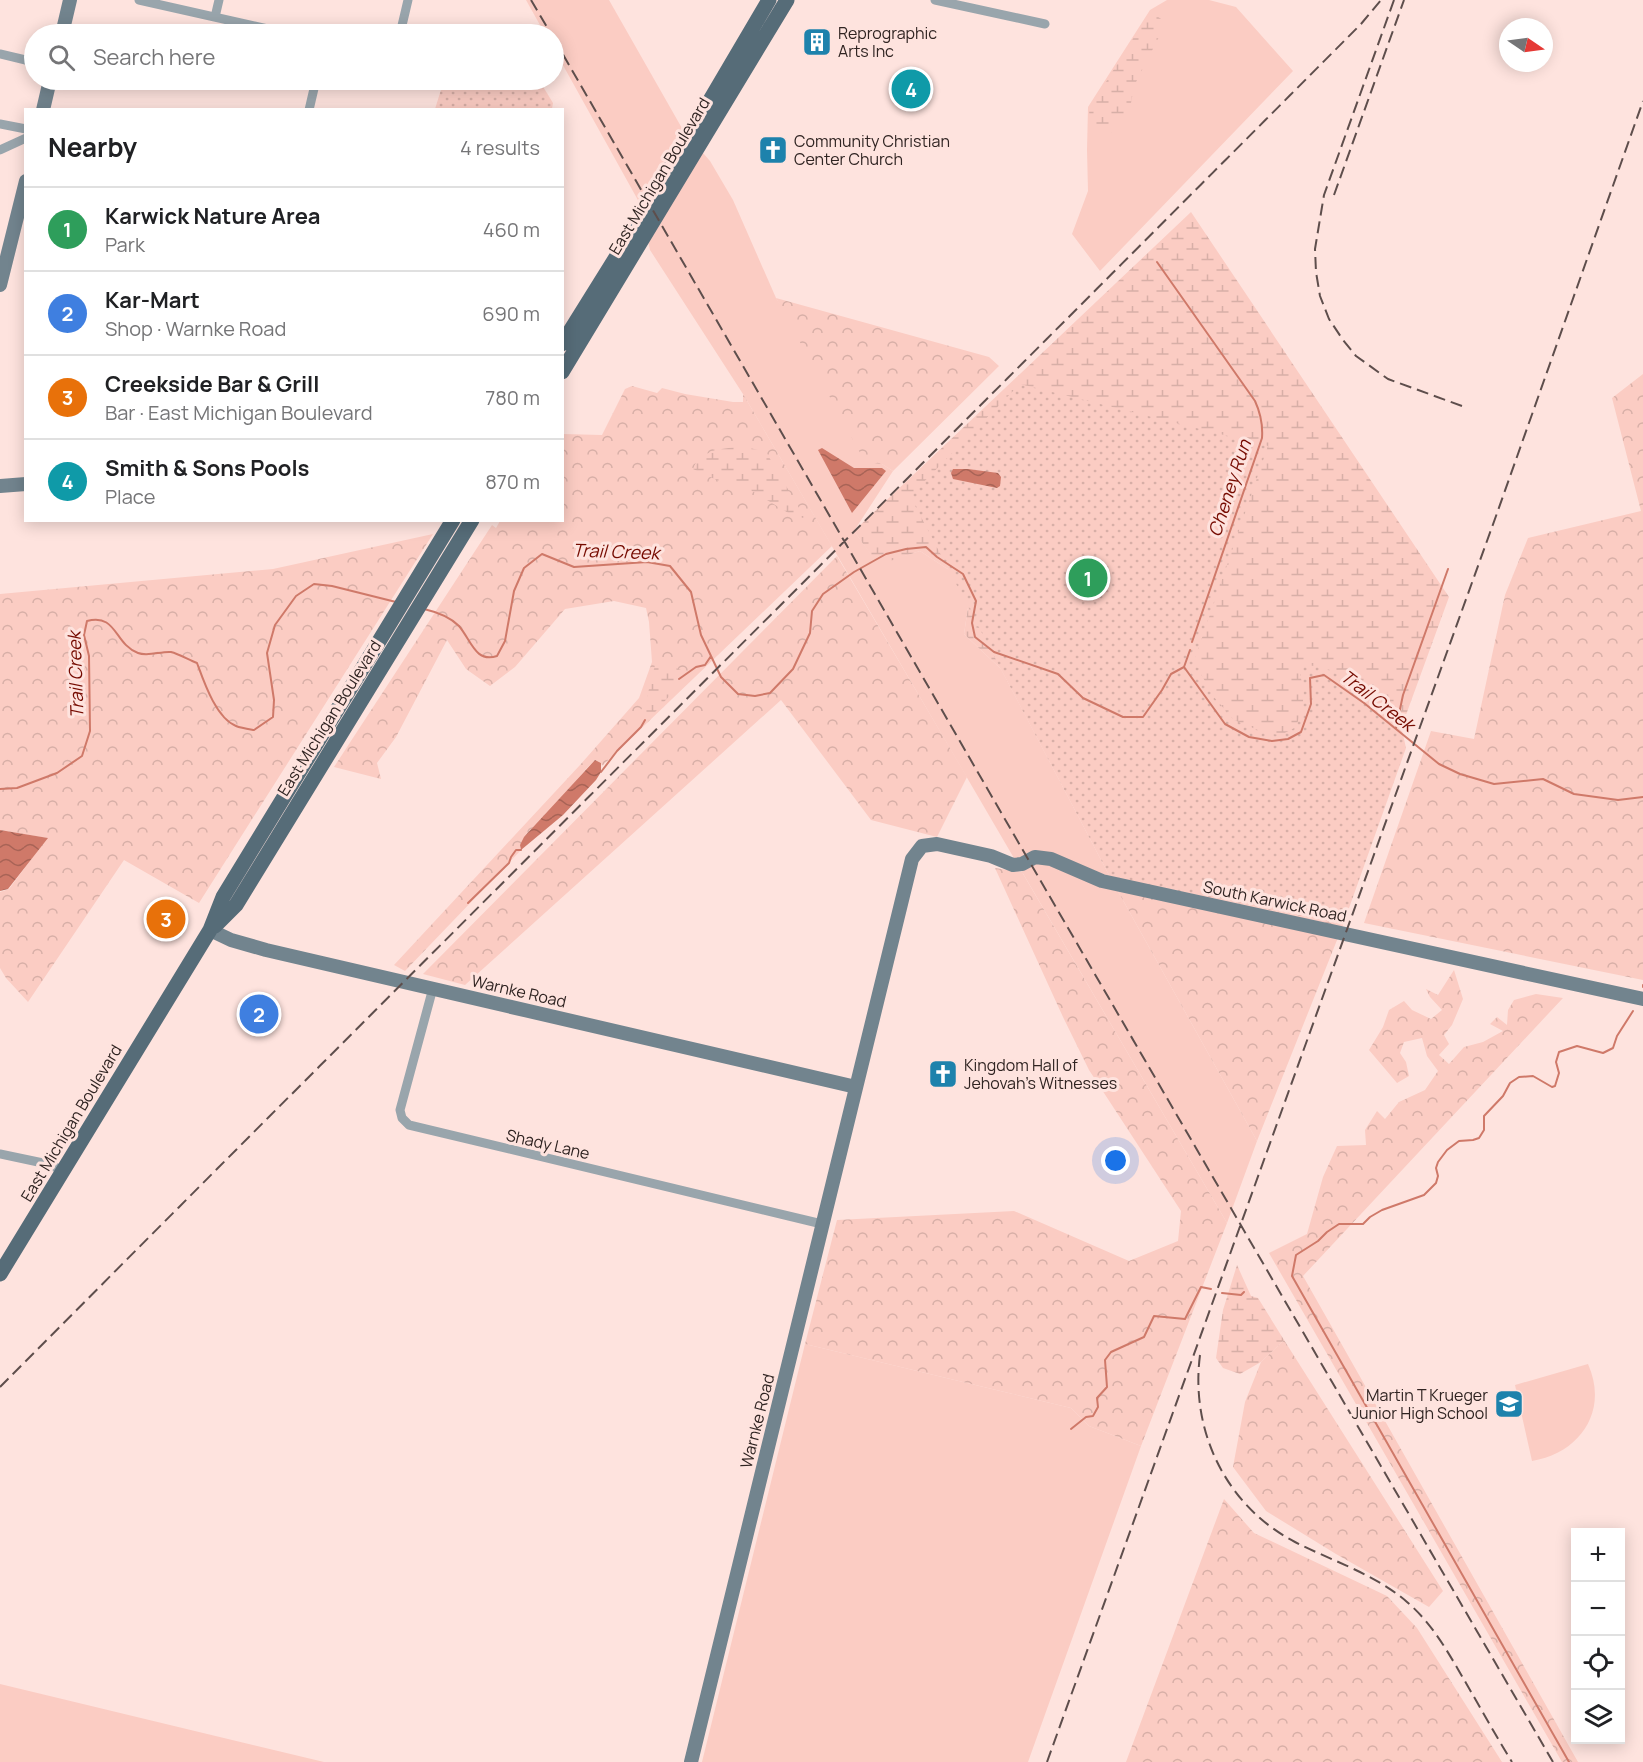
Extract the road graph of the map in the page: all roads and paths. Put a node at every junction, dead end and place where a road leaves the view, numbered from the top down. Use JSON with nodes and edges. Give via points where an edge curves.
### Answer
{"nodes":[{"id":1,"x":70,"y":0,"type":"edge"},
{"id":2,"x":139,"y":0,"type":"edge"},
{"id":3,"x":219,"y":0,"type":"edge"},
{"id":4,"x":408,"y":0,"type":"edge"},
{"id":5,"x":769,"y":0,"type":"edge"},
{"id":6,"x":786,"y":0,"type":"edge"},
{"id":7,"x":935,"y":0,"type":"edge"},
{"id":8,"x":215,"y":17,"type":"junction"},
{"id":9,"x":64,"y":24,"type":"edge"},
{"id":10,"x":246,"y":24,"type":"edge"},
{"id":11,"x":402,"y":24,"type":"edge"},
{"id":12,"x":1045,"y":24,"type":"dead end"},
{"id":13,"x":0,"y":54,"type":"edge"},
{"id":14,"x":24,"y":60,"type":"edge"},
{"id":15,"x":48,"y":90,"type":"edge"},
{"id":16,"x":314,"y":90,"type":"edge"},
{"id":17,"x":43,"y":108,"type":"edge"},
{"id":18,"x":309,"y":108,"type":"edge"},
{"id":19,"x":0,"y":124,"type":"edge"},
{"id":20,"x":24,"y":129,"type":"edge"},
{"id":21,"x":24,"y":139,"type":"edge"},
{"id":22,"x":0,"y":150,"type":"edge"},
{"id":23,"x":24,"y":189,"type":"edge"},
{"id":24,"x":0,"y":285,"type":"edge"},
{"id":25,"x":566,"y":346,"type":"edge"},
{"id":26,"x":24,"y":484,"type":"edge"},
{"id":27,"x":0,"y":486,"type":"edge"},
{"id":28,"x":452,"y":522,"type":"edge"},
{"id":29,"x":471,"y":522,"type":"edge"},
{"id":30,"x":912,"y":859,"type":"joint"},
{"id":31,"x":210,"y":930,"type":"junction"},
{"id":32,"x":433,"y":988,"type":"junction"},
{"id":33,"x":1643,"y":999,"type":"edge"},
{"id":34,"x":856,"y":1087,"type":"junction"},
{"id":35,"x":0,"y":1154,"type":"edge"},
{"id":36,"x":63,"y":1170,"type":"junction"},
{"id":37,"x":822,"y":1224,"type":"junction"},
{"id":38,"x":0,"y":1274,"type":"edge"},
{"id":39,"x":691,"y":1762,"type":"edge"}],
"edges":[{"from":1,"to":9,"type":"street"},
{"from":2,"to":8,"type":"street"},
{"from":3,"to":8,"type":"street"},
{"from":4,"to":11,"type":"street"},
{"from":5,"to":25,"type":"main road","name":"East Michigan Boulevard"},
{"from":6,"to":25,"type":"main road","name":"East Michigan Boulevard"},
{"from":7,"to":12,"type":"street"},
{"from":8,"to":10,"type":"street"},
{"from":13,"to":14,"type":"street"},
{"from":15,"to":17,"type":"street"},
{"from":16,"to":18,"type":"street"},
{"from":19,"to":20,"type":"street"},
{"from":21,"to":22,"type":"street"},
{"from":23,"to":24,"type":"street"},
{"from":26,"to":27,"type":"street"},
{"from":28,"to":31,"type":"main road","name":"East Michigan Boulevard","via":[[223,897]]},
{"from":29,"to":31,"type":"main road","name":"East Michigan Boulevard","via":[[236,905]]},
{"from":30,"to":33,"type":"street","name":"South Karwick Road","via":[[922,846],[937,844],[1013,865],[1035,857],[1051,859],[1102,881]]},
{"from":30,"to":34,"type":"street","name":"Warnke Road"},
{"from":31,"to":32,"type":"street","name":"Warnke Road","via":[[266,950]]},
{"from":31,"to":36,"type":"main road","name":"East Michigan Boulevard"},
{"from":32,"to":34,"type":"street","name":"Warnke Road"},
{"from":32,"to":37,"type":"street","name":"Shady Lane","via":[[400,1110],[408,1125]]},
{"from":34,"to":37,"type":"street","name":"Warnke Road"},
{"from":35,"to":36,"type":"street"},
{"from":36,"to":38,"type":"main road","name":"East Michigan Boulevard"},
{"from":37,"to":39,"type":"street","name":"Warnke Road"}]}
